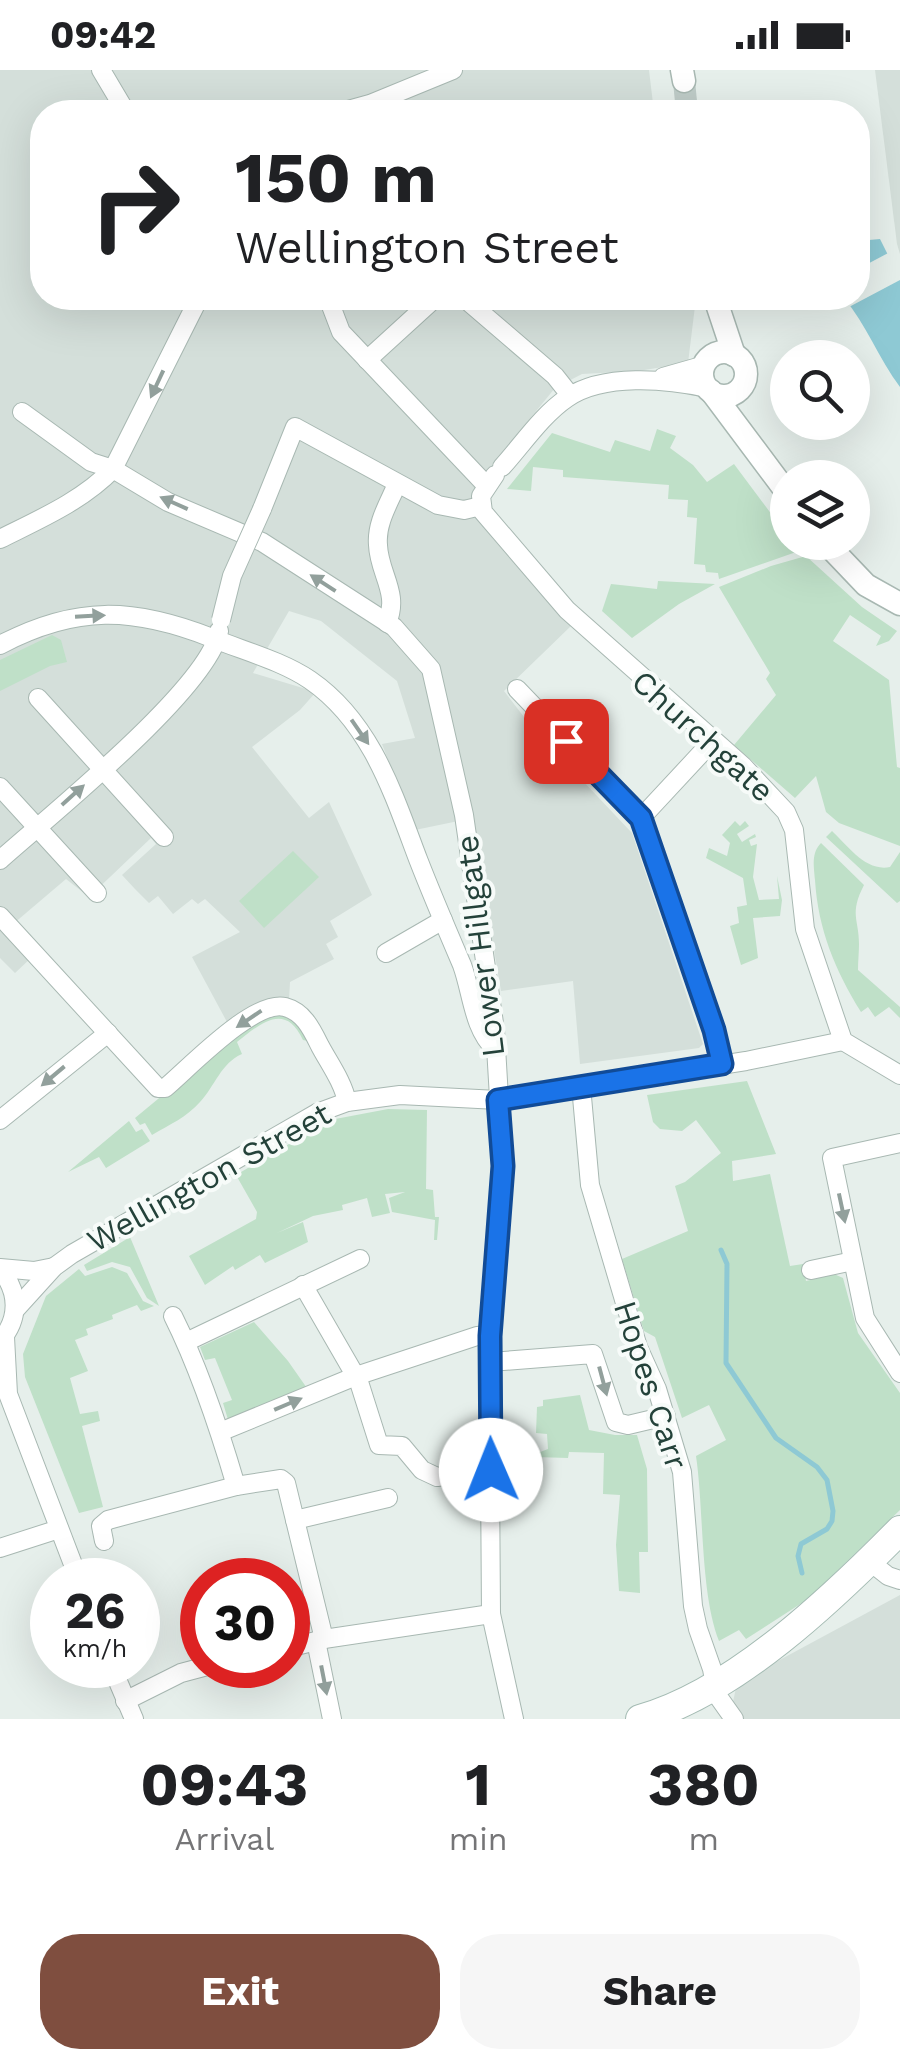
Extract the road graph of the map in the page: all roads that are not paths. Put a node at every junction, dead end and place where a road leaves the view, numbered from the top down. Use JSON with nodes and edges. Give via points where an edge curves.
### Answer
{"nodes":[{"id":1,"x":102,"y":70,"type":"edge"},
{"id":2,"x":453,"y":70,"type":"edge"},
{"id":3,"x":119,"y":100,"type":"edge"},
{"id":4,"x":380,"y":100,"type":"edge"},
{"id":5,"x":193,"y":310,"type":"edge"},
{"id":6,"x":333,"y":310,"type":"edge"},
{"id":7,"x":343,"y":310,"type":"edge"},
{"id":8,"x":421,"y":310,"type":"edge"},
{"id":9,"x":478,"y":310,"type":"edge"},
{"id":10,"x":715,"y":310,"type":"edge"},
{"id":11,"x":719,"y":310,"type":"edge"},
{"id":12,"x":340,"y":325,"type":"junction"},
{"id":13,"x":734,"y":355,"type":"junction"},
{"id":14,"x":367,"y":360,"type":"junction"},
{"id":15,"x":708,"y":376,"type":"junction"},
{"id":16,"x":743,"y":386,"type":"junction"},
{"id":17,"x":570,"y":395,"type":"junction"},
{"id":18,"x":22,"y":412,"type":"dead end"},
{"id":19,"x":741,"y":432,"type":"junction"},
{"id":20,"x":114,"y":469,"type":"junction"},
{"id":21,"x":770,"y":470,"type":"edge"},
{"id":22,"x":494,"y":476,"type":"junction"},
{"id":23,"x":397,"y":484,"type":"junction"},
{"id":24,"x":481,"y":506,"type":"junction"},
{"id":25,"x":0,"y":539,"type":"edge"},
{"id":26,"x":842,"y":560,"type":"edge"},
{"id":27,"x":900,"y":604,"type":"edge"},
{"id":28,"x":387,"y":623,"type":"junction"},
{"id":29,"x":217,"y":640,"type":"junction"},
{"id":30,"x":0,"y":644,"type":"edge"},
{"id":31,"x":516,"y":689,"type":"dead end"},
{"id":32,"x":38,"y":698,"type":"dead end"},
{"id":33,"x":716,"y":744,"type":"junction"},
{"id":34,"x":102,"y":769,"type":"junction"},
{"id":35,"x":0,"y":786,"type":"edge"},
{"id":36,"x":641,"y":818,"type":"junction"},
{"id":37,"x":37,"y":827,"type":"junction"},
{"id":38,"x":164,"y":837,"type":"dead end"},
{"id":39,"x":0,"y":860,"type":"edge"},
{"id":40,"x":97,"y":894,"type":"dead end"},
{"id":41,"x":0,"y":916,"type":"edge"},
{"id":42,"x":443,"y":920,"type":"junction"},
{"id":43,"x":386,"y":952,"type":"dead end"},
{"id":44,"x":108,"y":1033,"type":"junction"},
{"id":45,"x":843,"y":1042,"type":"junction"},
{"id":46,"x":495,"y":1049,"type":"junction"},
{"id":47,"x":722,"y":1064,"type":"junction"},
{"id":48,"x":900,"y":1075,"type":"edge"},
{"id":49,"x":580,"y":1086,"type":"junction"},
{"id":50,"x":498,"y":1100,"type":"junction"},
{"id":51,"x":347,"y":1102,"type":"junction"},
{"id":52,"x":0,"y":1120,"type":"edge"},
{"id":53,"x":900,"y":1144,"type":"edge"},
{"id":54,"x":852,"y":1255,"type":"junction"},
{"id":55,"x":360,"y":1260,"type":"dead end"},
{"id":56,"x":54,"y":1267,"type":"junction"},
{"id":57,"x":0,"y":1268,"type":"edge"},
{"id":58,"x":811,"y":1270,"type":"dead end"},
{"id":59,"x":303,"y":1285,"type":"junction"},
{"id":60,"x":15,"y":1310,"type":"junction"},
{"id":61,"x":173,"y":1316,"type":"dead end"},
{"id":62,"x":490,"y":1336,"type":"junction"},
{"id":63,"x":2,"y":1339,"type":"edge"},
{"id":64,"x":186,"y":1342,"type":"junction"},
{"id":65,"x":490,"y":1362,"type":"junction"},
{"id":66,"x":900,"y":1372,"type":"edge"},
{"id":67,"x":356,"y":1376,"type":"junction"},
{"id":68,"x":4,"y":1390,"type":"edge"},
{"id":69,"x":666,"y":1416,"type":"junction"},
{"id":70,"x":220,"y":1432,"type":"junction"},
{"id":71,"x":491,"y":1470,"type":"junction"},
{"id":72,"x":236,"y":1486,"type":"junction"},
{"id":73,"x":388,"y":1498,"type":"dead end"},
{"id":74,"x":295,"y":1520,"type":"junction"},
{"id":75,"x":59,"y":1529,"type":"junction"},
{"id":76,"x":900,"y":1530,"type":"edge"},
{"id":77,"x":104,"y":1541,"type":"dead end"},
{"id":78,"x":0,"y":1548,"type":"edge"},
{"id":79,"x":70,"y":1558,"type":"edge"},
{"id":80,"x":869,"y":1561,"type":"junction"},
{"id":81,"x":900,"y":1580,"type":"edge"},
{"id":82,"x":491,"y":1614,"type":"junction"},
{"id":83,"x":320,"y":1640,"type":"junction"},
{"id":84,"x":310,"y":1642,"type":"edge"},
{"id":85,"x":180,"y":1672,"type":"edge"},
{"id":86,"x":714,"y":1684,"type":"junction"},
{"id":87,"x":120,"y":1688,"type":"edge"},
{"id":88,"x":125,"y":1700,"type":"junction"},
{"id":89,"x":134,"y":1719,"type":"edge"},
{"id":90,"x":332,"y":1719,"type":"edge"},
{"id":91,"x":514,"y":1719,"type":"edge"},
{"id":92,"x":640,"y":1719,"type":"edge"},
{"id":93,"x":734,"y":1719,"type":"edge"}],
"edges":[{"from":1,"to":3,"type":"street"},
{"from":2,"to":4,"type":"street"},
{"from":5,"to":20,"type":"street","one_way":true},
{"from":6,"to":12,"type":"street"},
{"from":7,"to":12,"type":"street"},
{"from":8,"to":14,"type":"street"},
{"from":9,"to":17,"type":"street"},
{"from":10,"to":15,"type":"street"},
{"from":11,"to":13,"type":"street"},
{"from":12,"to":14,"type":"street"},
{"from":13,"to":15,"type":"street","via":[[721,353]]},
{"from":13,"to":16,"type":"street","via":[[745,366]]},
{"from":14,"to":22,"type":"street"},
{"from":15,"to":16,"type":"street","via":[[725,396]]},
{"from":15,"to":17,"type":"street","via":[[615,382]]},
{"from":15,"to":19,"type":"street"},
{"from":16,"to":19,"type":"street"},
{"from":17,"to":22,"type":"street"},
{"from":18,"to":20,"type":"street","name":"Lower Hillgate","via":[[91,462]]},
{"from":19,"to":21,"type":"street"},
{"from":20,"to":25,"type":"street","via":[[68,505]]},
{"from":28,"to":20,"type":"street","name":"Lower Hillgate","one_way":true,"via":[[261,542],[168,502]]},
{"from":22,"to":24,"type":"street"},
{"from":23,"to":24,"type":"street","via":[[446,508]]},
{"from":23,"to":28,"type":"street","via":[[378,539],[393,601]]},
{"from":23,"to":29,"type":"street","bridge":true,"via":[[294,427],[232,576]]},
{"from":24,"to":33,"type":"street","name":"Churchgate","via":[[566,610]]},
{"from":26,"to":27,"type":"street","via":[[866,586]]},
{"from":28,"to":46,"type":"street","name":"Lower Hillgate","via":[[431,669],[466,827]]},
{"from":30,"to":29,"type":"street","one_way":true,"via":[[54,620],[106,615],[156,618]]},
{"from":29,"to":34,"type":"street","via":[[185,689]]},
{"from":29,"to":42,"type":"street","one_way":true,"via":[[307,678],[361,730],[384,770]]},
{"from":31,"to":36,"type":"street"},
{"from":32,"to":34,"type":"street"},
{"from":33,"to":36,"type":"street"},
{"from":33,"to":45,"type":"street","name":"Churchgate","via":[[790,818],[805,929]]},
{"from":37,"to":34,"type":"street","one_way":true},
{"from":34,"to":38,"type":"street"},
{"from":35,"to":37,"type":"street"},
{"from":36,"to":47,"type":"street"},
{"from":37,"to":39,"type":"street"},
{"from":37,"to":40,"type":"street"},
{"from":41,"to":44,"type":"street"},
{"from":42,"to":43,"type":"street"},
{"from":42,"to":46,"type":"street","via":[[482,1034]]},
{"from":51,"to":44,"type":"street","one_way":true,"via":[[307,1022],[284,1007],[242,1022],[163,1090]]},
{"from":44,"to":52,"type":"street","one_way":true},
{"from":45,"to":47,"type":"street","name":"Wellington Street"},
{"from":45,"to":48,"type":"street"},
{"from":46,"to":50,"type":"street","name":"Lower Hillgate"},
{"from":47,"to":49,"type":"street","name":"Wellington Street"},
{"from":49,"to":50,"type":"street","name":"Wellington Street"},
{"from":49,"to":69,"type":"street","name":"Hopes Carr","via":[[590,1184],[638,1347]]},
{"from":50,"to":51,"type":"street","name":"Wellington Street","via":[[400,1095]]},
{"from":50,"to":62,"type":"street","name":"Lower Hillgate","via":[[503,1166]]},
{"from":51,"to":56,"type":"street","name":"Wellington Street"},
{"from":53,"to":54,"type":"street","one_way":true,"via":[[832,1158]]},
{"from":54,"to":58,"type":"street"},
{"from":54,"to":66,"type":"street","via":[[870,1299],[871,1329]]},
{"from":55,"to":59,"type":"street"},
{"from":56,"to":57,"type":"street","name":"Wellington Street"},
{"from":56,"to":60,"type":"street","name":"Wellington Street"},
{"from":57,"to":60,"type":"street"},
{"from":59,"to":64,"type":"street"},
{"from":59,"to":67,"type":"street"},
{"from":60,"to":63,"type":"street"},
{"from":61,"to":64,"type":"street"},
{"from":62,"to":65,"type":"street","name":"Lower Hillgate"},
{"from":62,"to":67,"type":"street"},
{"from":63,"to":68,"type":"street"},
{"from":64,"to":70,"type":"street"},
{"from":65,"to":69,"type":"street","one_way":true,"via":[[593,1354],[616,1422],[628,1426]]},
{"from":65,"to":71,"type":"street","name":"Lower Hillgate"},
{"from":70,"to":67,"type":"street","one_way":true},
{"from":67,"to":71,"type":"street","via":[[379,1446],[408,1450],[436,1477]]},
{"from":68,"to":75,"type":"street"},
{"from":69,"to":86,"type":"street","name":"Hopes Carr","via":[[682,1472],[693,1606]]},
{"from":70,"to":72,"type":"street"},
{"from":71,"to":82,"type":"street","name":"Lower Hillgate"},
{"from":72,"to":74,"type":"street","via":[[280,1478]]},
{"from":72,"to":77,"type":"street","via":[[108,1520],[101,1526]]},
{"from":73,"to":74,"type":"street"},
{"from":74,"to":83,"type":"street"},
{"from":75,"to":78,"type":"street"},
{"from":75,"to":79,"type":"street"},
{"from":76,"to":80,"type":"main road"},
{"from":80,"to":81,"type":"street"},
{"from":80,"to":86,"type":"main road","via":[[800,1626]]},
{"from":82,"to":83,"type":"street"},
{"from":82,"to":91,"type":"street","name":"Lower Hillgate"},
{"from":83,"to":84,"type":"street"},
{"from":83,"to":90,"type":"street","one_way":true},
{"from":85,"to":88,"type":"street"},
{"from":86,"to":92,"type":"main road"},
{"from":86,"to":93,"type":"street","name":"Hopes Carr"},
{"from":87,"to":88,"type":"street"},
{"from":88,"to":89,"type":"street"}]}
